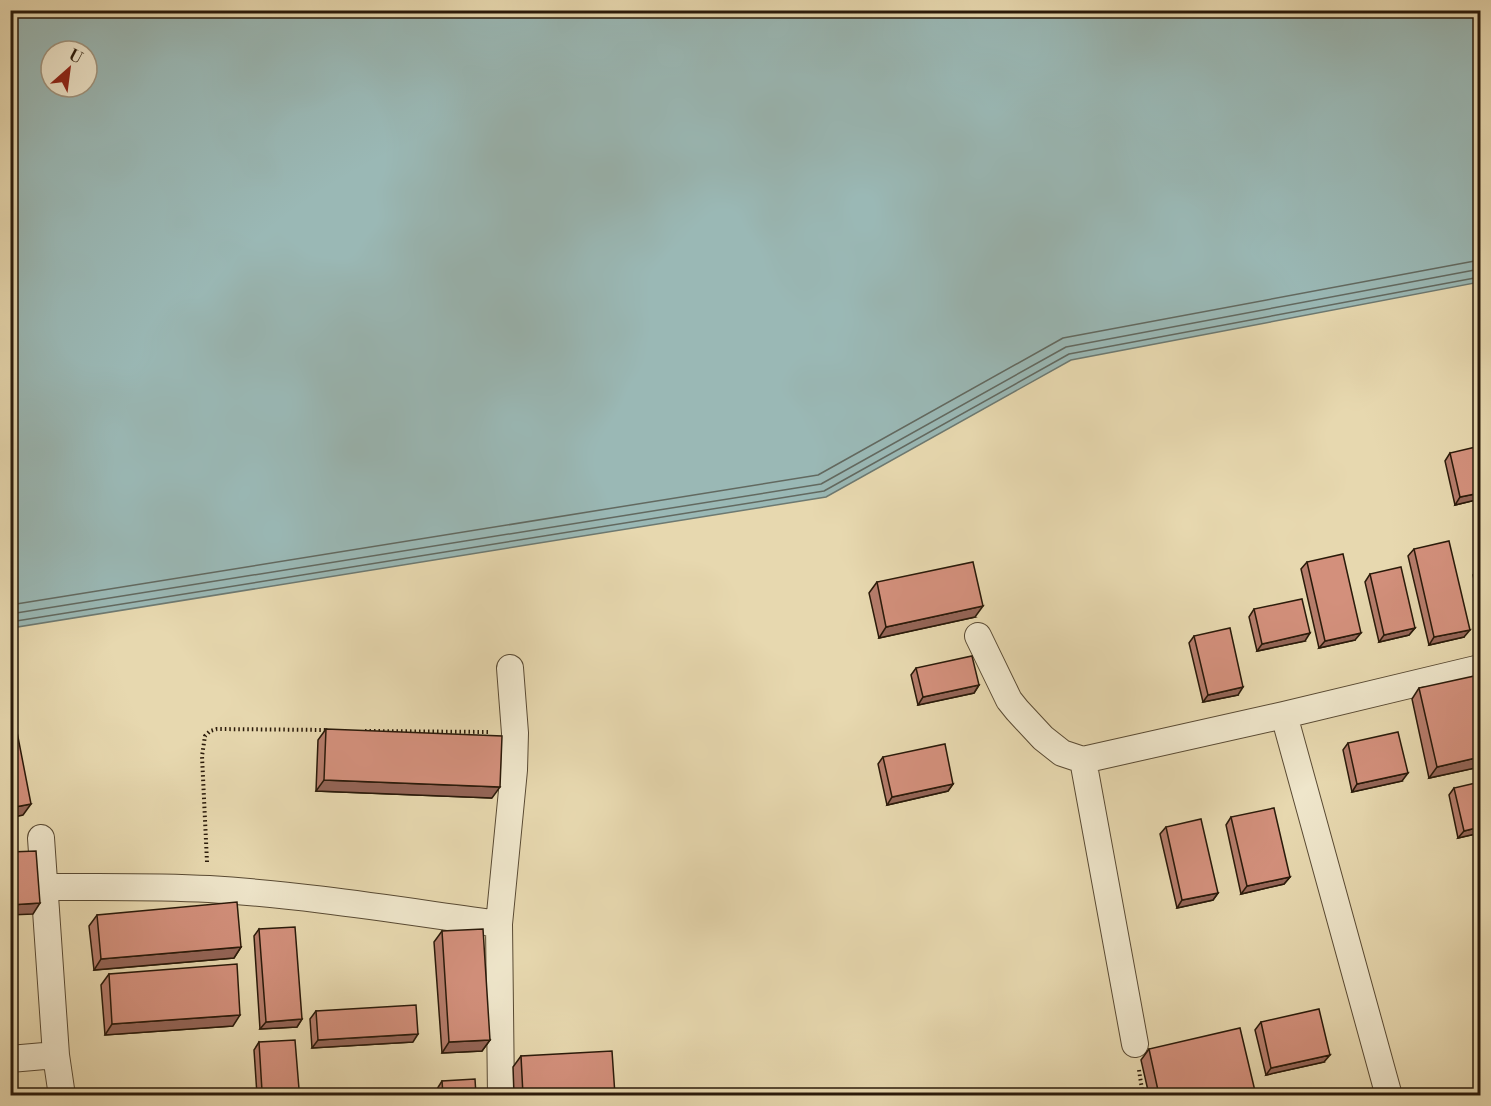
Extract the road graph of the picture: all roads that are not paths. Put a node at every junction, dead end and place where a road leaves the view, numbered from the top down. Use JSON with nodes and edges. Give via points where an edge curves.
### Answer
{"nodes":[{"id":1,"x":978,"y":636,"type":"dead end"},
{"id":2,"x":510,"y":668,"type":"dead end"},
{"id":3,"x":1480,"y":668,"type":"edge"},
{"id":4,"x":1284,"y":715,"type":"junction"},
{"id":5,"x":1083,"y":760,"type":"junction"},
{"id":6,"x":41,"y":838,"type":"dead end"},
{"id":7,"x":44,"y":887,"type":"junction"},
{"id":8,"x":499,"y":924,"type":"junction"},
{"id":9,"x":1135,"y":1044,"type":"dead end"},
{"id":10,"x":56,"y":1054,"type":"junction"},
{"id":11,"x":10,"y":1059,"type":"edge"},
{"id":12,"x":62,"y":1095,"type":"edge"},
{"id":13,"x":501,"y":1095,"type":"edge"},
{"id":14,"x":1389,"y":1095,"type":"edge"}],
"edges":[{"from":1,"to":5,"type":"street","via":[[1017,710],[1062,753]]},
{"from":2,"to":8,"type":"street","via":[[514,770]]},
{"from":3,"to":4,"type":"street"},
{"from":4,"to":5,"type":"street"},
{"from":4,"to":14,"type":"street"},
{"from":5,"to":9,"type":"street"},
{"from":6,"to":7,"type":"street"},
{"from":7,"to":8,"type":"street","via":[[208,889]]},
{"from":7,"to":10,"type":"street"},
{"from":8,"to":13,"type":"street"},
{"from":10,"to":11,"type":"street"},
{"from":10,"to":12,"type":"street"}]}
